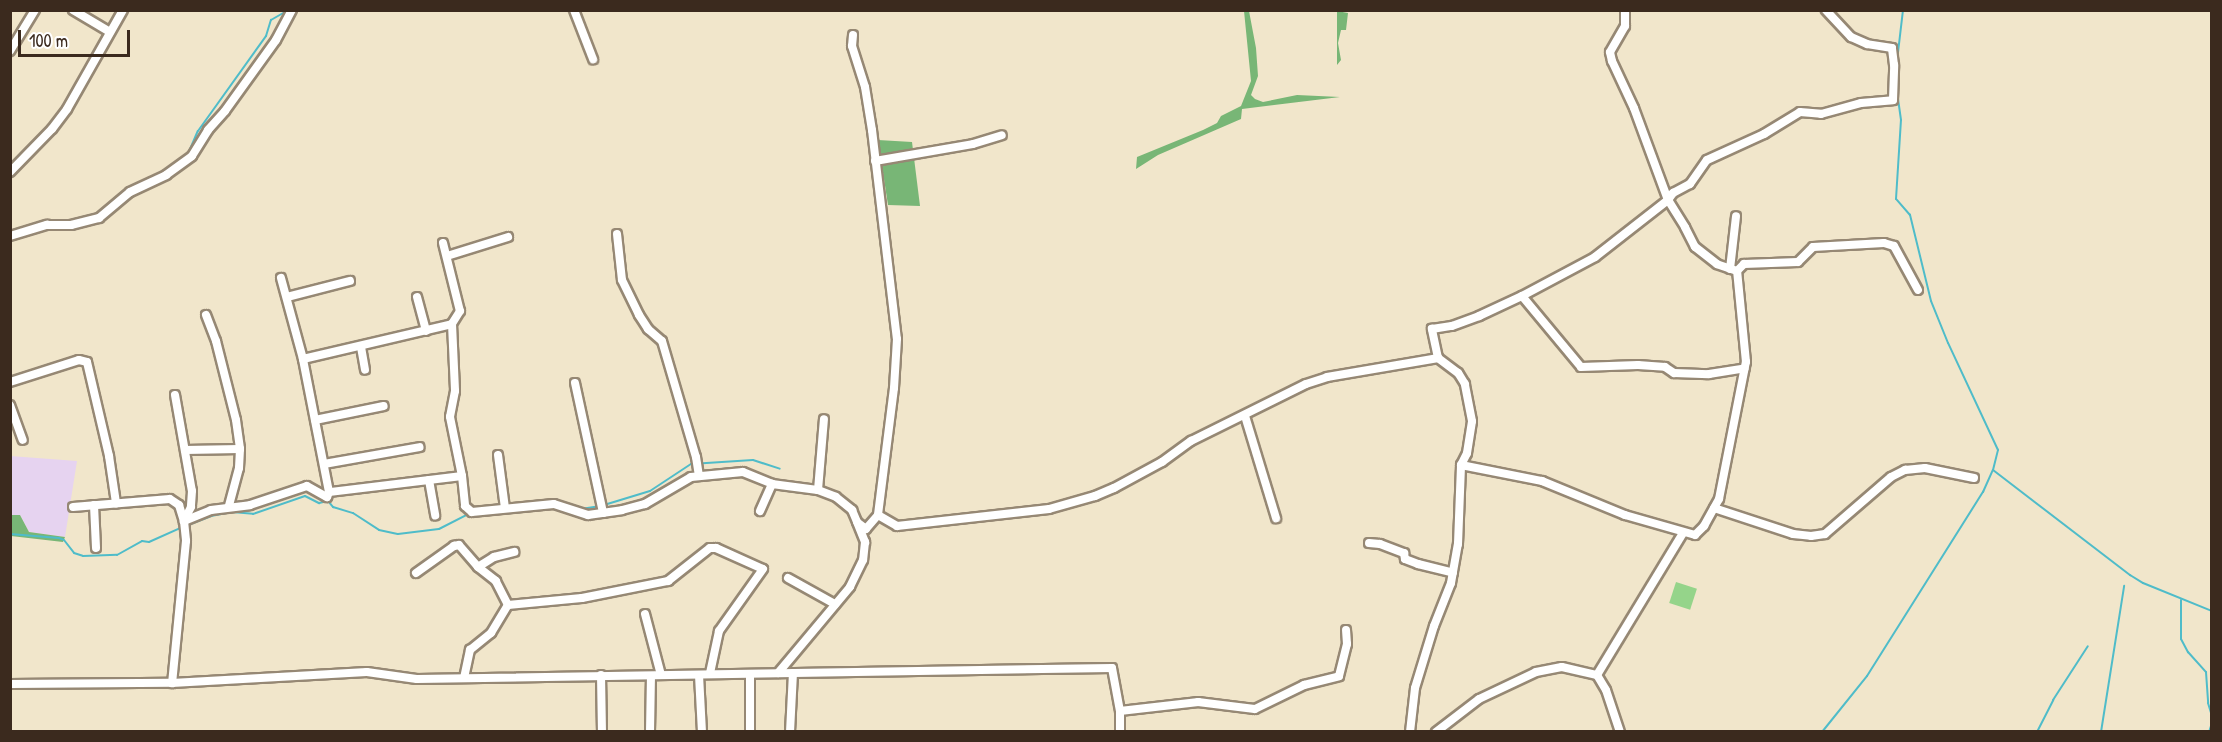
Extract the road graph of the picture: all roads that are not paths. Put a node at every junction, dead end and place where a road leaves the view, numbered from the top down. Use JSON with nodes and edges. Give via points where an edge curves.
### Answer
{"nodes":[{"id":1,"x":35,"y":10,"type":"edge"},
{"id":2,"x":73,"y":10,"type":"edge"},
{"id":3,"x":123,"y":10,"type":"edge"},
{"id":4,"x":292,"y":10,"type":"edge"},
{"id":5,"x":574,"y":10,"type":"edge"},
{"id":6,"x":1625,"y":10,"type":"edge"},
{"id":7,"x":1826,"y":10,"type":"edge"},
{"id":8,"x":110,"y":32,"type":"junction"},
{"id":9,"x":853,"y":35,"type":"dead end"},
{"id":10,"x":10,"y":51,"type":"edge"},
{"id":11,"x":593,"y":59,"type":"dead end"},
{"id":12,"x":1002,"y":135,"type":"dead end"},
{"id":13,"x":874,"y":160,"type":"junction"},
{"id":14,"x":10,"y":172,"type":"edge"},
{"id":15,"x":1668,"y":200,"type":"junction"},
{"id":16,"x":1736,"y":216,"type":"dead end"},
{"id":17,"x":617,"y":234,"type":"dead end"},
{"id":18,"x":10,"y":236,"type":"edge"},
{"id":19,"x":508,"y":237,"type":"dead end"},
{"id":20,"x":444,"y":243,"type":"dead end"},
{"id":21,"x":447,"y":256,"type":"junction"},
{"id":22,"x":1734,"y":270,"type":"junction"},
{"id":23,"x":281,"y":278,"type":"dead end"},
{"id":24,"x":350,"y":280,"type":"dead end"},
{"id":25,"x":1918,"y":290,"type":"dead end"},
{"id":26,"x":287,"y":297,"type":"junction"},
{"id":27,"x":417,"y":297,"type":"dead end"},
{"id":28,"x":1522,"y":297,"type":"junction"},
{"id":29,"x":206,"y":315,"type":"dead end"},
{"id":30,"x":452,"y":324,"type":"junction"},
{"id":31,"x":426,"y":331,"type":"junction"},
{"id":32,"x":361,"y":347,"type":"junction"},
{"id":33,"x":1438,"y":358,"type":"junction"},
{"id":34,"x":303,"y":359,"type":"junction"},
{"id":35,"x":1745,"y":368,"type":"junction"},
{"id":36,"x":365,"y":370,"type":"dead end"},
{"id":37,"x":10,"y":382,"type":"edge"},
{"id":38,"x":575,"y":383,"type":"dead end"},
{"id":39,"x":175,"y":395,"type":"dead end"},
{"id":40,"x":10,"y":405,"type":"edge"},
{"id":41,"x":384,"y":406,"type":"dead end"},
{"id":42,"x":1245,"y":416,"type":"junction"},
{"id":43,"x":824,"y":419,"type":"dead end"},
{"id":44,"x":315,"y":420,"type":"junction"},
{"id":45,"x":23,"y":440,"type":"dead end"},
{"id":46,"x":420,"y":447,"type":"dead end"},
{"id":47,"x":240,"y":449,"type":"junction"},
{"id":48,"x":185,"y":450,"type":"junction"},
{"id":49,"x":498,"y":455,"type":"dead end"},
{"id":50,"x":324,"y":464,"type":"junction"},
{"id":51,"x":1461,"y":465,"type":"junction"},
{"id":52,"x":699,"y":475,"type":"junction"},
{"id":53,"x":462,"y":476,"type":"junction"},
{"id":54,"x":1974,"y":478,"type":"dead end"},
{"id":55,"x":429,"y":480,"type":"junction"},
{"id":56,"x":772,"y":484,"type":"junction"},
{"id":57,"x":818,"y":490,"type":"junction"},
{"id":58,"x":329,"y":492,"type":"junction"},
{"id":59,"x":116,"y":503,"type":"junction"},
{"id":60,"x":94,"y":505,"type":"junction"},
{"id":61,"x":229,"y":506,"type":"junction"},
{"id":62,"x":73,"y":507,"type":"dead end"},
{"id":63,"x":505,"y":508,"type":"junction"},
{"id":64,"x":1714,"y":508,"type":"junction"},
{"id":65,"x":760,"y":511,"type":"dead end"},
{"id":66,"x":603,"y":513,"type":"junction"},
{"id":67,"x":435,"y":515,"type":"dead end"},
{"id":68,"x":878,"y":516,"type":"junction"},
{"id":69,"x":1276,"y":518,"type":"dead end"},
{"id":70,"x":184,"y":521,"type":"junction"},
{"id":71,"x":857,"y":522,"type":"junction"},
{"id":72,"x":1683,"y":533,"type":"junction"},
{"id":73,"x":1369,"y":543,"type":"dead end"},
{"id":74,"x":96,"y":548,"type":"dead end"},
{"id":75,"x":514,"y":552,"type":"dead end"},
{"id":76,"x":478,"y":567,"type":"junction"},
{"id":77,"x":416,"y":573,"type":"dead end"},
{"id":78,"x":1453,"y":573,"type":"junction"},
{"id":79,"x":788,"y":578,"type":"dead end"},
{"id":80,"x":835,"y":604,"type":"junction"},
{"id":81,"x":508,"y":605,"type":"junction"},
{"id":82,"x":645,"y":614,"type":"dead end"},
{"id":83,"x":1346,"y":630,"type":"dead end"},
{"id":84,"x":710,"y":673,"type":"junction"},
{"id":85,"x":778,"y":673,"type":"junction"},
{"id":86,"x":793,"y":673,"type":"junction"},
{"id":87,"x":750,"y":674,"type":"junction"},
{"id":88,"x":601,"y":675,"type":"junction"},
{"id":89,"x":661,"y":675,"type":"junction"},
{"id":90,"x":699,"y":675,"type":"junction"},
{"id":91,"x":1597,"y":675,"type":"junction"},
{"id":92,"x":651,"y":676,"type":"junction"},
{"id":93,"x":464,"y":678,"type":"junction"},
{"id":94,"x":172,"y":683,"type":"junction"},
{"id":95,"x":10,"y":684,"type":"edge"},
{"id":96,"x":1120,"y":711,"type":"junction"},
{"id":97,"x":602,"y":732,"type":"edge"},
{"id":98,"x":651,"y":732,"type":"edge"},
{"id":99,"x":702,"y":732,"type":"edge"},
{"id":100,"x":750,"y":732,"type":"edge"},
{"id":101,"x":790,"y":732,"type":"edge"},
{"id":102,"x":1120,"y":732,"type":"edge"},
{"id":103,"x":1410,"y":732,"type":"edge"},
{"id":104,"x":1436,"y":732,"type":"edge"},
{"id":105,"x":1620,"y":732,"type":"edge"}],
"edges":[{"from":1,"to":10,"type":"street"},
{"from":2,"to":8,"type":"street"},
{"from":3,"to":8,"type":"street"},
{"from":4,"to":18,"type":"street","via":[[276,40],[192,156],[166,175],[130,192],[99,218],[71,225],[47,225]]},
{"from":5,"to":11,"type":"street"},
{"from":6,"to":15,"type":"street","via":[[1625,26],[1610,52],[1612,61]]},
{"from":7,"to":15,"type":"street","via":[[1851,37],[1892,48],[1893,100],[1861,103],[1821,114],[1800,112],[1764,134],[1707,160],[1690,184]]},
{"from":8,"to":14,"type":"street","via":[[67,109]]},
{"from":9,"to":13,"type":"street","via":[[852,46],[865,87]]},
{"from":12,"to":13,"type":"street","via":[[972,144]]},
{"from":13,"to":68,"type":"street","via":[[897,339]]},
{"from":15,"to":22,"type":"street","via":[[1695,247],[1717,264]]},
{"from":15,"to":28,"type":"street","via":[[1595,257]]},
{"from":16,"to":22,"type":"street"},
{"from":17,"to":52,"type":"street","via":[[622,280],[639,315],[662,341]]},
{"from":19,"to":21,"type":"street"},
{"from":20,"to":21,"type":"street"},
{"from":21,"to":30,"type":"street","via":[[460,310]]},
{"from":22,"to":25,"type":"street","via":[[1744,264],[1798,262],[1813,247],[1884,243],[1894,246]]},
{"from":22,"to":35,"type":"street"},
{"from":23,"to":26,"type":"street"},
{"from":24,"to":26,"type":"street"},
{"from":26,"to":34,"type":"street"},
{"from":27,"to":31,"type":"street"},
{"from":28,"to":33,"type":"street","via":[[1461,322],[1432,329]]},
{"from":28,"to":35,"type":"street","via":[[1581,367],[1638,365],[1665,367],[1674,373],[1709,374]]},
{"from":29,"to":47,"type":"street","via":[[216,341]]},
{"from":30,"to":31,"type":"street"},
{"from":30,"to":53,"type":"street","via":[[455,391],[450,417]]},
{"from":31,"to":32,"type":"street"},
{"from":32,"to":34,"type":"street"},
{"from":32,"to":36,"type":"street"},
{"from":33,"to":42,"type":"street","via":[[1327,376]]},
{"from":33,"to":51,"type":"street","via":[[1458,373],[1465,384],[1472,421]]},
{"from":34,"to":44,"type":"street"},
{"from":35,"to":64,"type":"street"},
{"from":37,"to":59,"type":"street","via":[[79,360],[87,362]]},
{"from":38,"to":66,"type":"street"},
{"from":39,"to":48,"type":"street"},
{"from":40,"to":45,"type":"street"},
{"from":41,"to":44,"type":"street"},
{"from":42,"to":68,"type":"street","via":[[1191,441],[1114,488],[1049,509],[897,526]]},
{"from":42,"to":69,"type":"street"},
{"from":43,"to":57,"type":"street"},
{"from":44,"to":50,"type":"street"},
{"from":46,"to":50,"type":"street"},
{"from":47,"to":48,"type":"street"},
{"from":47,"to":61,"type":"street"},
{"from":48,"to":70,"type":"street","via":[[192,491],[191,507]]},
{"from":49,"to":63,"type":"street"},
{"from":50,"to":58,"type":"street"},
{"from":51,"to":72,"type":"street","via":[[1542,482],[1605,508]]},
{"from":51,"to":78,"type":"street"},
{"from":52,"to":56,"type":"street","via":[[742,472]]},
{"from":52,"to":66,"type":"street","via":[[674,485],[645,504]]},
{"from":53,"to":55,"type":"street"},
{"from":53,"to":63,"type":"street","via":[[468,511]]},
{"from":54,"to":64,"type":"street","via":[[1925,468],[1905,470],[1891,477],[1825,534],[1811,536],[1793,534]]},
{"from":55,"to":58,"type":"street"},
{"from":55,"to":67,"type":"street"},
{"from":56,"to":57,"type":"street"},
{"from":56,"to":65,"type":"street"},
{"from":57,"to":71,"type":"street","via":[[836,497],[852,510]]},
{"from":58,"to":61,"type":"street","via":[[327,497],[306,486],[250,505]]},
{"from":59,"to":60,"type":"street"},
{"from":59,"to":70,"type":"street","via":[[170,499],[179,505]]},
{"from":60,"to":62,"type":"street"},
{"from":60,"to":74,"type":"street"},
{"from":61,"to":70,"type":"street"},
{"from":63,"to":66,"type":"street","via":[[554,504],[588,515]]},
{"from":64,"to":72,"type":"street","via":[[1695,535]]},
{"from":68,"to":71,"type":"street","via":[[866,530]]},
{"from":70,"to":94,"type":"street","via":[[185,551]]},
{"from":71,"to":80,"type":"street","via":[[865,542],[863,560],[850,587]]},
{"from":72,"to":91,"type":"street"},
{"from":73,"to":78,"type":"street","via":[[1404,553],[1405,559],[1418,564]]},
{"from":75,"to":76,"type":"street","via":[[494,557]]},
{"from":76,"to":77,"type":"street","via":[[459,545]]},
{"from":76,"to":81,"type":"street","via":[[496,581]]},
{"from":78,"to":103,"type":"street","via":[[1415,688]]},
{"from":79,"to":80,"type":"street"},
{"from":80,"to":85,"type":"street"},
{"from":81,"to":84,"type":"street","via":[[582,598],[668,581],[710,548],[716,548],[763,569],[719,631]]},
{"from":81,"to":93,"type":"street","via":[[491,633],[470,650]]},
{"from":82,"to":89,"type":"street"},
{"from":83,"to":96,"type":"street","via":[[1347,644],[1339,676],[1304,685],[1255,709],[1198,702]]},
{"from":84,"to":87,"type":"street"},
{"from":84,"to":90,"type":"street"},
{"from":85,"to":86,"type":"street"},
{"from":85,"to":87,"type":"street"},
{"from":86,"to":96,"type":"street","via":[[1112,668]]},
{"from":86,"to":101,"type":"street"},
{"from":87,"to":100,"type":"street"},
{"from":88,"to":92,"type":"street"},
{"from":88,"to":93,"type":"street"},
{"from":88,"to":97,"type":"street"},
{"from":89,"to":90,"type":"street"},
{"from":89,"to":92,"type":"street"},
{"from":90,"to":99,"type":"street"},
{"from":91,"to":104,"type":"street","via":[[1562,667],[1536,672],[1479,699]]},
{"from":91,"to":105,"type":"street"},
{"from":92,"to":98,"type":"street"},
{"from":93,"to":94,"type":"street","via":[[417,679],[367,672]]},
{"from":94,"to":95,"type":"street"},
{"from":96,"to":102,"type":"street"}]}
